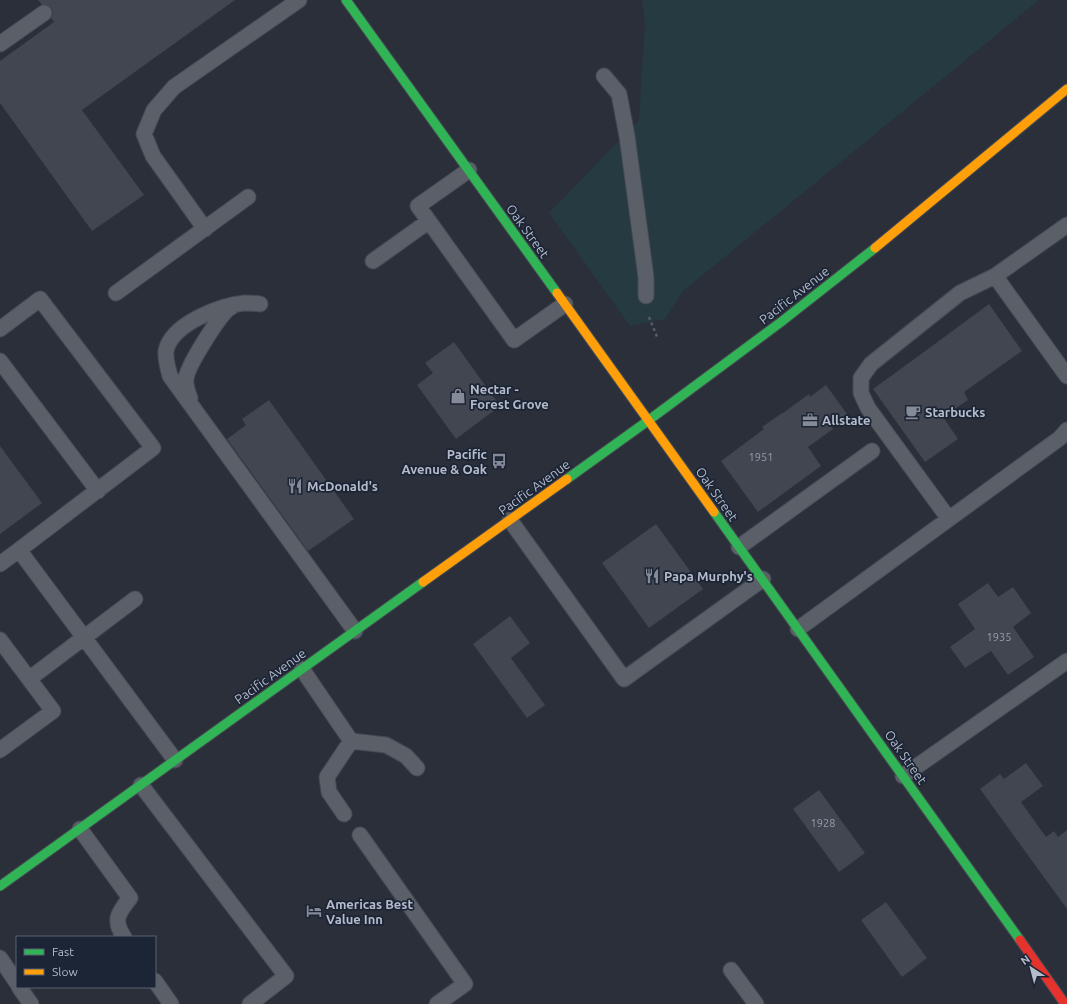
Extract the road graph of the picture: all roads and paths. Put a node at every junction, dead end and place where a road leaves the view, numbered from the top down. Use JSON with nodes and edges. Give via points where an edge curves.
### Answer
{"nodes":[{"id":1,"x":298,"y":0,"type":"edge"},
{"id":2,"x":346,"y":0,"type":"edge"},
{"id":3,"x":44,"y":13,"type":"dead end"},
{"id":4,"x":0,"y":44,"type":"edge"},
{"id":5,"x":604,"y":76,"type":"dead end"},
{"id":6,"x":1067,"y":89,"type":"edge"},
{"id":7,"x":469,"y":170,"type":"junction"},
{"id":8,"x":248,"y":197,"type":"dead end"},
{"id":9,"x":429,"y":221,"type":"junction"},
{"id":10,"x":1067,"y":225,"type":"edge"},
{"id":11,"x":205,"y":229,"type":"junction"},
{"id":12,"x":373,"y":261,"type":"dead end"},
{"id":13,"x":995,"y":276,"type":"junction"},
{"id":14,"x":116,"y":293,"type":"dead end"},
{"id":15,"x":646,"y":296,"type":"dead end"},
{"id":16,"x":260,"y":304,"type":"dead end"},
{"id":17,"x":565,"y":304,"type":"junction"},
{"id":18,"x":234,"y":305,"type":"junction"},
{"id":19,"x":0,"y":329,"type":"edge"},
{"id":20,"x":0,"y":361,"type":"edge"},
{"id":21,"x":1067,"y":376,"type":"edge"},
{"id":22,"x":193,"y":407,"type":"junction"},
{"id":23,"x":649,"y":420,"type":"junction"},
{"id":24,"x":1067,"y":430,"type":"edge"},
{"id":25,"x":872,"y":451,"type":"dead end"},
{"id":26,"x":98,"y":491,"type":"junction"},
{"id":27,"x":949,"y":519,"type":"junction"},
{"id":28,"x":510,"y":520,"type":"junction"},
{"id":29,"x":739,"y":547,"type":"junction"},
{"id":30,"x":19,"y":550,"type":"junction"},
{"id":31,"x":0,"y":564,"type":"edge"},
{"id":32,"x":762,"y":579,"type":"junction"},
{"id":33,"x":135,"y":598,"type":"dead end"},
{"id":34,"x":798,"y":629,"type":"junction"},
{"id":35,"x":355,"y":631,"type":"junction"},
{"id":36,"x":84,"y":637,"type":"junction"},
{"id":37,"x":0,"y":640,"type":"edge"},
{"id":38,"x":1067,"y":661,"type":"edge"},
{"id":39,"x":302,"y":670,"type":"junction"},
{"id":40,"x":29,"y":679,"type":"junction"},
{"id":41,"x":350,"y":741,"type":"junction"},
{"id":42,"x":0,"y":750,"type":"edge"},
{"id":43,"x":175,"y":760,"type":"junction"},
{"id":44,"x":417,"y":768,"type":"dead end"},
{"id":45,"x":903,"y":776,"type":"junction"},
{"id":46,"x":141,"y":784,"type":"junction"},
{"id":47,"x":344,"y":814,"type":"dead end"},
{"id":48,"x":80,"y":829,"type":"junction"},
{"id":49,"x":360,"y":836,"type":"dead end"},
{"id":50,"x":0,"y":886,"type":"edge"},
{"id":51,"x":123,"y":936,"type":"edge"},
{"id":52,"x":0,"y":958,"type":"edge"},
{"id":53,"x":731,"y":970,"type":"dead end"},
{"id":54,"x":16,"y":982,"type":"edge"},
{"id":55,"x":156,"y":982,"type":"edge"},
{"id":56,"x":20,"y":988,"type":"edge"},
{"id":57,"x":31,"y":1004,"type":"edge"},
{"id":58,"x":171,"y":1004,"type":"edge"},
{"id":59,"x":250,"y":1004,"type":"edge"},
{"id":60,"x":437,"y":1004,"type":"edge"},
{"id":61,"x":756,"y":1004,"type":"edge"},
{"id":62,"x":1065,"y":1004,"type":"edge"}],
"edges":[{"from":1,"to":11,"type":"lane","via":[[174,87],[154,110],[146,128],[144,134],[153,156]]},
{"from":2,"to":7,"type":"main road","name":"Oak Street"},
{"from":3,"to":4,"type":"lane"},
{"from":5,"to":15,"type":"lane","via":[[619,94],[646,277]]},
{"from":6,"to":23,"type":"main road","name":"Pacific Avenue","via":[[851,267]]},
{"from":7,"to":9,"type":"lane","via":[[418,206]]},
{"from":7,"to":17,"type":"main road","name":"Oak Street"},
{"from":8,"to":11,"type":"lane"},
{"from":9,"to":12,"type":"lane"},
{"from":9,"to":17,"type":"lane","via":[[514,340]]},
{"from":10,"to":13,"type":"lane"},
{"from":11,"to":14,"type":"lane"},
{"from":13,"to":21,"type":"lane"},
{"from":13,"to":27,"type":"lane","via":[[960,293],[871,364],[861,378],[861,393],[868,408]]},
{"from":16,"to":18,"type":"lane"},
{"from":17,"to":23,"type":"main road","name":"Oak Street"},
{"from":18,"to":22,"type":"lane","via":[[221,317],[194,358],[186,379],[186,389]]},
{"from":18,"to":22,"type":"lane","via":[[193,320],[171,339],[166,351],[170,376]]},
{"from":19,"to":26,"type":"lane","via":[[40,299],[154,448]]},
{"from":20,"to":26,"type":"lane"},
{"from":22,"to":35,"type":"lane"},
{"from":23,"to":28,"type":"main road","name":"Pacific Avenue"},
{"from":23,"to":29,"type":"main road","name":"Oak Street"},
{"from":24,"to":27,"type":"lane","via":[[1060,438]]},
{"from":25,"to":29,"type":"lane"},
{"from":26,"to":30,"type":"lane"},
{"from":27,"to":34,"type":"lane"},
{"from":28,"to":32,"type":"lane","via":[[624,679]]},
{"from":28,"to":35,"type":"main road","name":"Pacific Avenue"},
{"from":29,"to":32,"type":"main road","name":"Oak Street"},
{"from":30,"to":31,"type":"lane"},
{"from":30,"to":36,"type":"lane"},
{"from":32,"to":34,"type":"main road","name":"Oak Street"},
{"from":33,"to":36,"type":"lane"},
{"from":34,"to":45,"type":"main road","name":"Oak Street"},
{"from":35,"to":39,"type":"main road","name":"Pacific Avenue"},
{"from":36,"to":40,"type":"lane"},
{"from":36,"to":43,"type":"lane"},
{"from":37,"to":40,"type":"lane"},
{"from":38,"to":45,"type":"lane"},
{"from":39,"to":41,"type":"lane"},
{"from":39,"to":43,"type":"main road","name":"Pacific Avenue"},
{"from":40,"to":42,"type":"lane","via":[[53,711]]},
{"from":41,"to":44,"type":"lane","via":[[386,745],[406,756]]},
{"from":41,"to":47,"type":"lane","via":[[327,777],[329,792]]},
{"from":43,"to":46,"type":"main road","name":"Pacific Avenue"},
{"from":45,"to":62,"type":"main road","name":"Oak Street"},
{"from":46,"to":48,"type":"main road","name":"Pacific Avenue"},
{"from":46,"to":59,"type":"lane","via":[[286,976]]},
{"from":48,"to":50,"type":"main road","name":"Pacific Avenue"},
{"from":48,"to":51,"type":"lane","via":[[130,898],[121,910],[117,922]]},
{"from":49,"to":60,"type":"lane","via":[[465,984]]},
{"from":52,"to":54,"type":"lane"},
{"from":53,"to":61,"type":"lane"},
{"from":55,"to":58,"type":"lane"},
{"from":56,"to":57,"type":"lane"}]}
